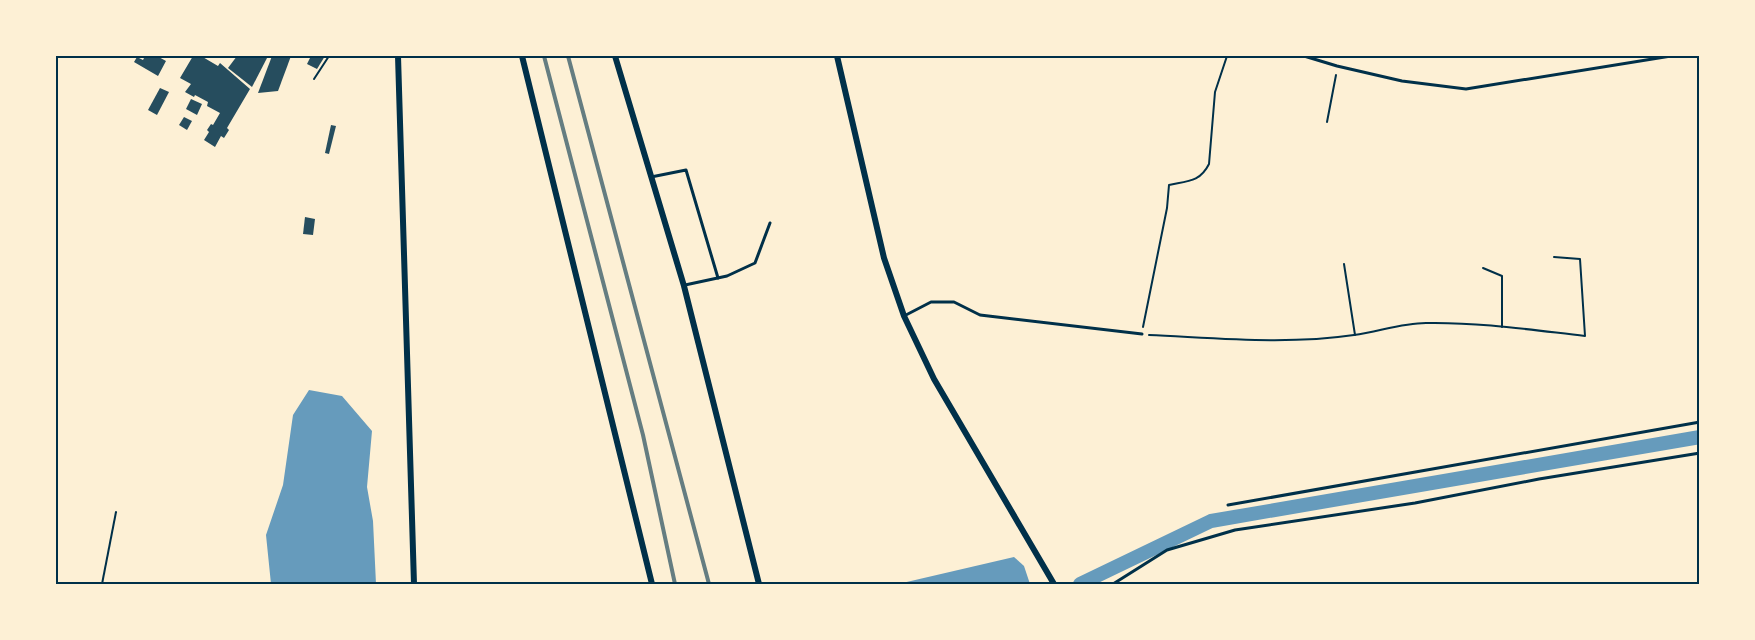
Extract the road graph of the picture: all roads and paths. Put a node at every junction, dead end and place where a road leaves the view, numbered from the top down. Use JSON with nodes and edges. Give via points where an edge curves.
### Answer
{"nodes":[{"id":1,"x":329,"y":56,"type":"edge"},
{"id":2,"x":398,"y":56,"type":"edge"},
{"id":3,"x":522,"y":56,"type":"edge"},
{"id":4,"x":615,"y":56,"type":"edge"},
{"id":5,"x":837,"y":56,"type":"edge"},
{"id":6,"x":1227,"y":56,"type":"edge"},
{"id":7,"x":1304,"y":56,"type":"edge"},
{"id":8,"x":1671,"y":56,"type":"edge"},
{"id":9,"x":1337,"y":66,"type":"junction"},
{"id":10,"x":314,"y":79,"type":"dead end"},
{"id":11,"x":1327,"y":122,"type":"dead end"},
{"id":12,"x":651,"y":177,"type":"junction"},
{"id":13,"x":770,"y":223,"type":"dead end"},
{"id":14,"x":1554,"y":257,"type":"dead end"},
{"id":15,"x":1344,"y":264,"type":"dead end"},
{"id":16,"x":1483,"y":268,"type":"dead end"},
{"id":17,"x":718,"y":278,"type":"junction"},
{"id":18,"x":684,"y":286,"type":"junction"},
{"id":19,"x":904,"y":316,"type":"junction"},
{"id":20,"x":1502,"y":327,"type":"junction"},
{"id":21,"x":1142,"y":334,"type":"junction"},
{"id":22,"x":1355,"y":335,"type":"junction"},
{"id":23,"x":1700,"y":422,"type":"edge"},
{"id":24,"x":1700,"y":453,"type":"edge"},
{"id":25,"x":1228,"y":505,"type":"dead end"},
{"id":26,"x":116,"y":512,"type":"dead end"},
{"id":27,"x":1053,"y":582,"type":"edge"},
{"id":28,"x":102,"y":585,"type":"edge"},
{"id":29,"x":414,"y":585,"type":"edge"},
{"id":30,"x":652,"y":585,"type":"edge"},
{"id":31,"x":759,"y":585,"type":"edge"},
{"id":32,"x":1113,"y":585,"type":"edge"}],
"edges":[{"from":1,"to":10,"type":"path"},
{"from":2,"to":29,"type":"street"},
{"from":3,"to":30,"type":"street"},
{"from":4,"to":12,"type":"street"},
{"from":5,"to":19,"type":"street","via":[[884,258]]},
{"from":6,"to":21,"type":"path","via":[[1215,92],[1209,164],[1195,180],[1169,185]]},
{"from":7,"to":9,"type":"lane"},
{"from":8,"to":9,"type":"lane","via":[[1466,89],[1402,81]]},
{"from":9,"to":11,"type":"path"},
{"from":12,"to":17,"type":"lane","via":[[686,170]]},
{"from":12,"to":18,"type":"street"},
{"from":13,"to":17,"type":"lane","via":[[755,263]]},
{"from":14,"to":20,"type":"path","via":[[1580,259],[1585,336]]},
{"from":15,"to":22,"type":"path"},
{"from":16,"to":20,"type":"path","via":[[1502,276]]},
{"from":17,"to":18,"type":"lane"},
{"from":18,"to":31,"type":"street"},
{"from":19,"to":21,"type":"lane","via":[[931,302],[954,302],[980,315]]},
{"from":19,"to":27,"type":"street","via":[[934,379]]},
{"from":20,"to":22,"type":"path","via":[[1425,323]]},
{"from":21,"to":22,"type":"path","via":[[1271,341]]},
{"from":23,"to":25,"type":"lane"},
{"from":24,"to":32,"type":"lane","via":[[1235,530],[1167,550]]},
{"from":26,"to":28,"type":"path"}]}
